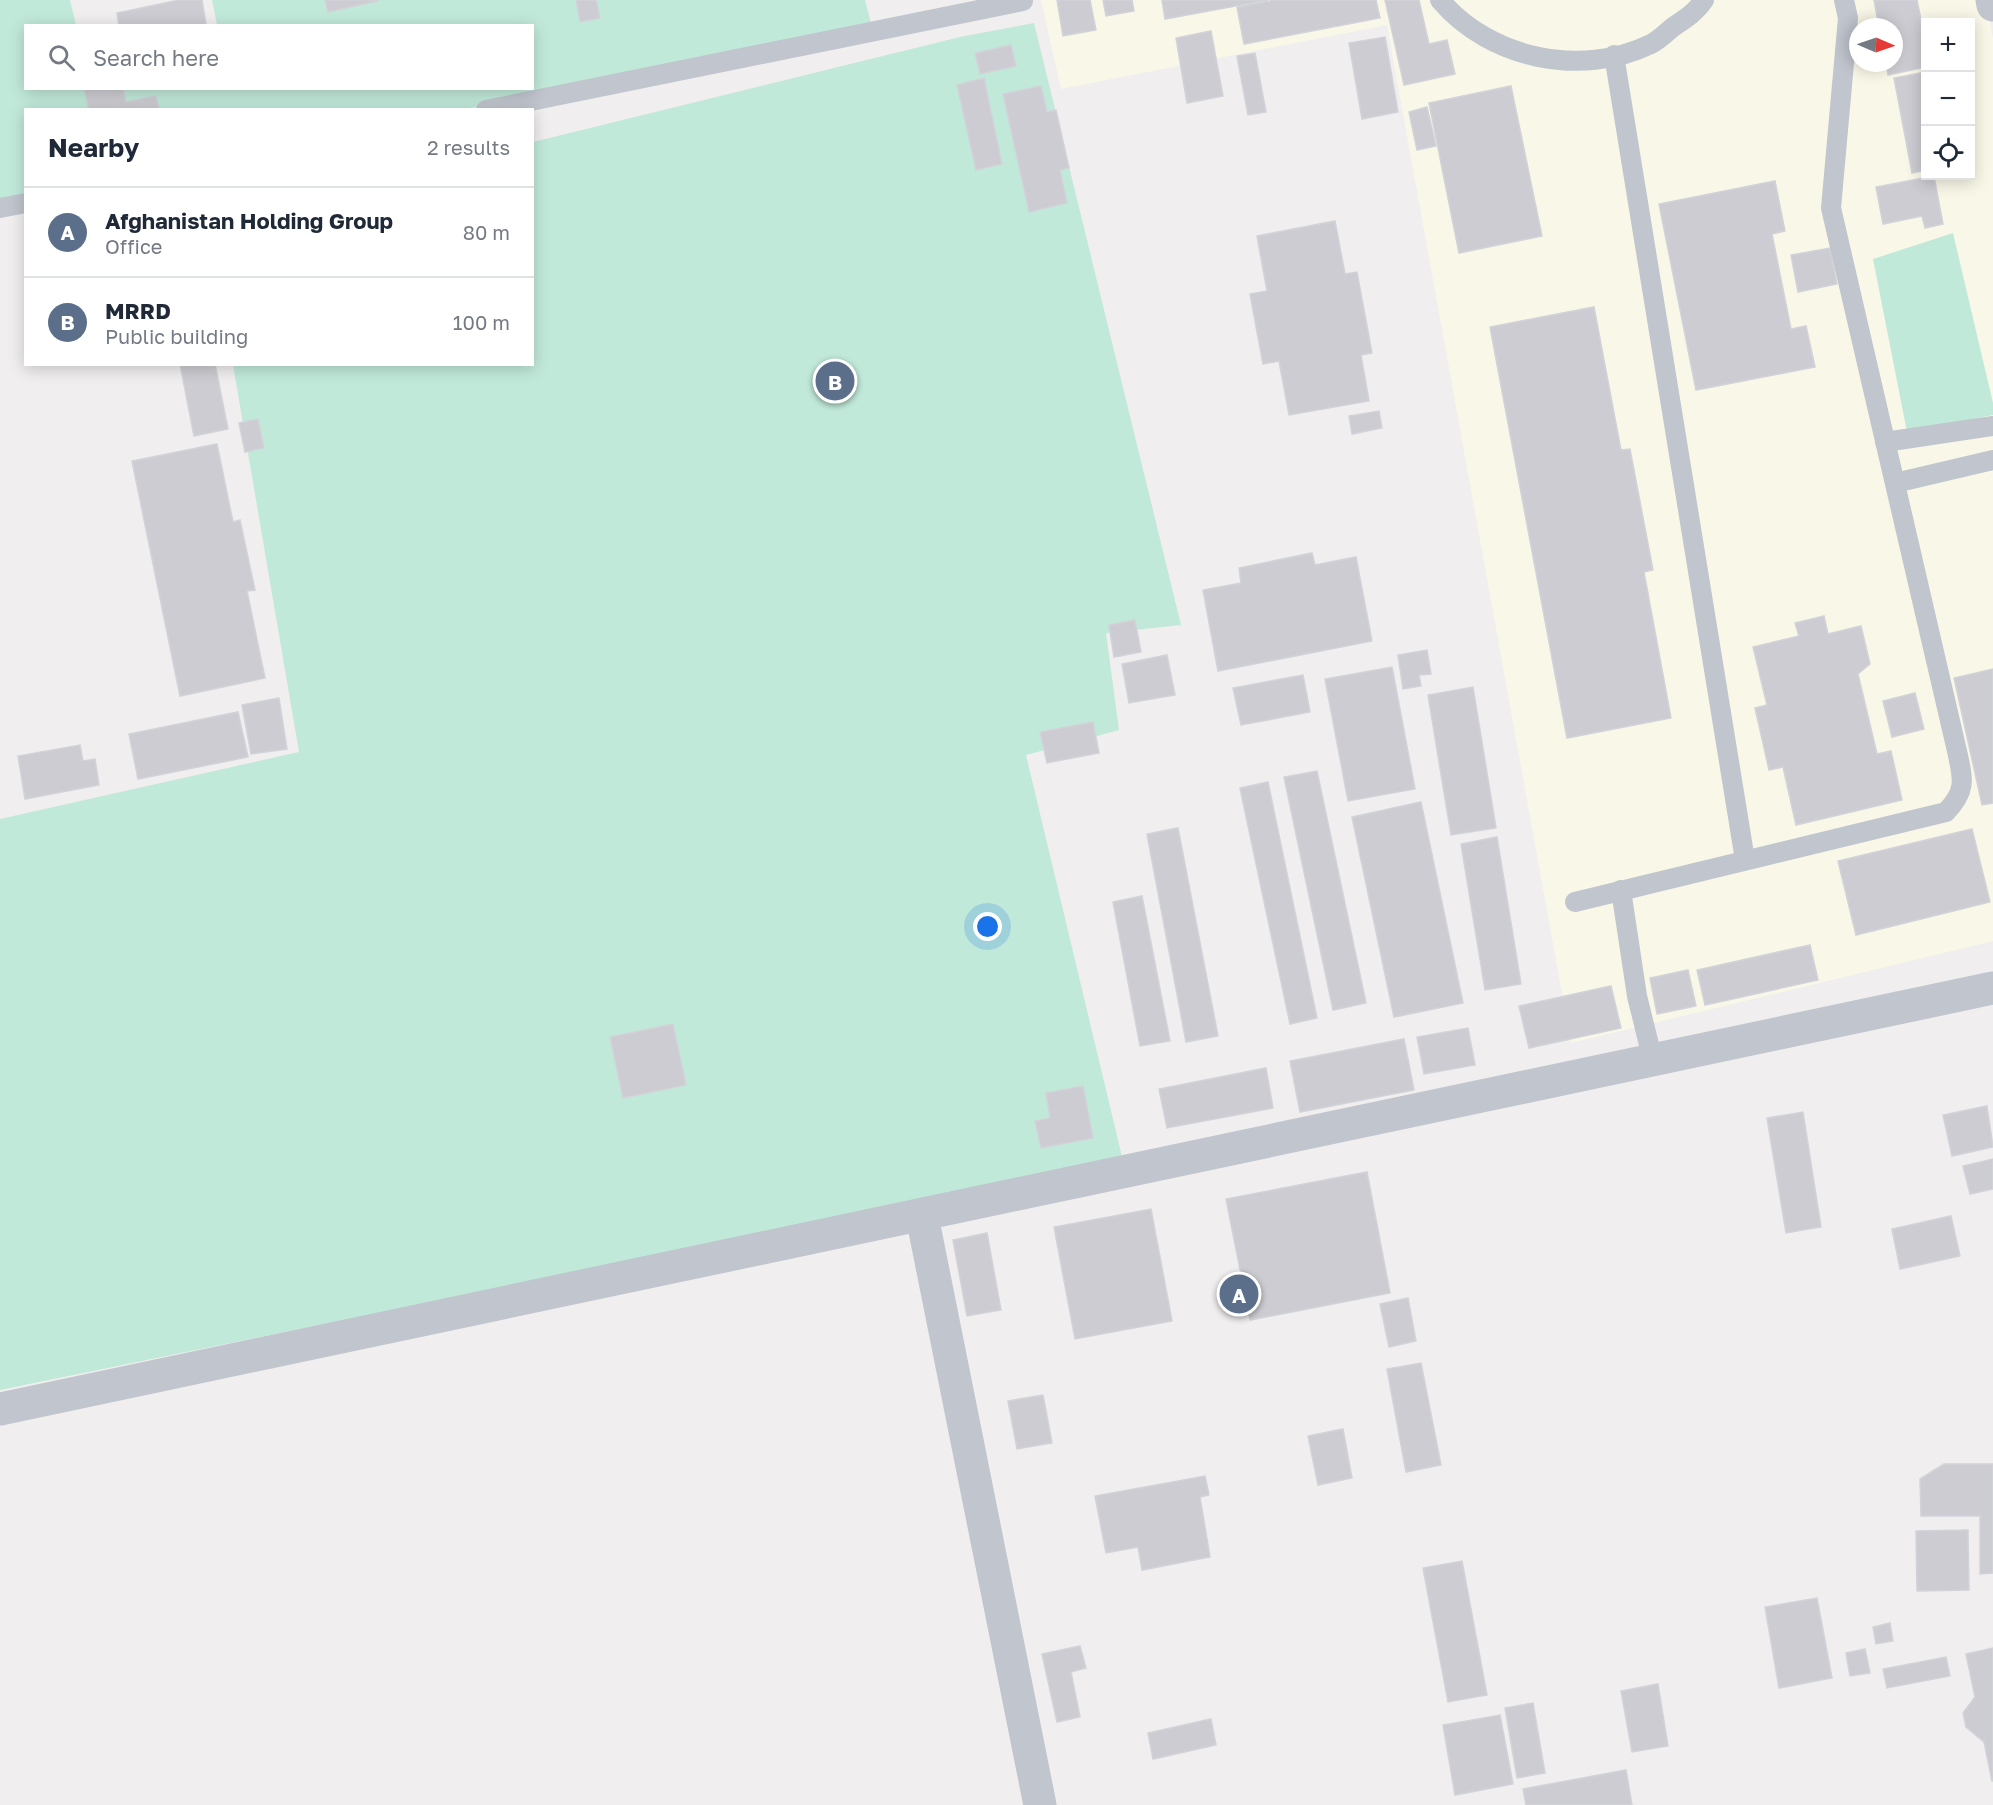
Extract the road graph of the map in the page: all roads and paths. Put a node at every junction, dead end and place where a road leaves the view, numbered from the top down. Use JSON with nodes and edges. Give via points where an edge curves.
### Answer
{"nodes":[{"id":1,"x":1440,"y":0,"type":"edge"},
{"id":2,"x":1704,"y":0,"type":"edge"},
{"id":3,"x":1844,"y":0,"type":"edge"},
{"id":4,"x":1992,"y":0,"type":"edge"},
{"id":5,"x":1023,"y":1,"type":"edge"},
{"id":6,"x":1993,"y":5,"type":"edge"},
{"id":7,"x":1614,"y":56,"type":"junction"},
{"id":8,"x":496,"y":108,"type":"edge"},
{"id":9,"x":24,"y":203,"type":"edge"},
{"id":10,"x":0,"y":208,"type":"edge"},
{"id":11,"x":1993,"y":426,"type":"edge"},
{"id":12,"x":1885,"y":442,"type":"junction"},
{"id":13,"x":1993,"y":460,"type":"edge"},
{"id":14,"x":1895,"y":483,"type":"junction"},
{"id":15,"x":1745,"y":860,"type":"junction"},
{"id":16,"x":1621,"y":890,"type":"junction"},
{"id":17,"x":1575,"y":902,"type":"dead end"},
{"id":18,"x":1993,"y":988,"type":"edge"},
{"id":19,"x":1653,"y":1061,"type":"junction"},
{"id":20,"x":922,"y":1216,"type":"junction"},
{"id":21,"x":0,"y":1409,"type":"edge"},
{"id":22,"x":1040,"y":1805,"type":"edge"}],
"edges":[{"from":1,"to":7,"type":"lane","via":[[1485,39],[1539,59],[1596,60]]},
{"from":2,"to":7,"type":"lane","via":[[1651,44]]},
{"from":3,"to":12,"type":"lane","via":[[1848,18],[1831,208]]},
{"from":4,"to":6,"type":"street"},
{"from":5,"to":8,"type":"lane"},
{"from":7,"to":15,"type":"lane"},
{"from":9,"to":10,"type":"lane"},
{"from":11,"to":12,"type":"lane"},
{"from":12,"to":14,"type":"lane"},
{"from":13,"to":14,"type":"lane"},
{"from":14,"to":15,"type":"lane","via":[[1963,779],[1959,798],[1946,812]]},
{"from":15,"to":16,"type":"lane"},
{"from":16,"to":17,"type":"lane"},
{"from":16,"to":19,"type":"lane","via":[[1637,996]]},
{"from":18,"to":19,"type":"street"},
{"from":19,"to":20,"type":"street"},
{"from":20,"to":21,"type":"street"},
{"from":20,"to":22,"type":"street"}]}
